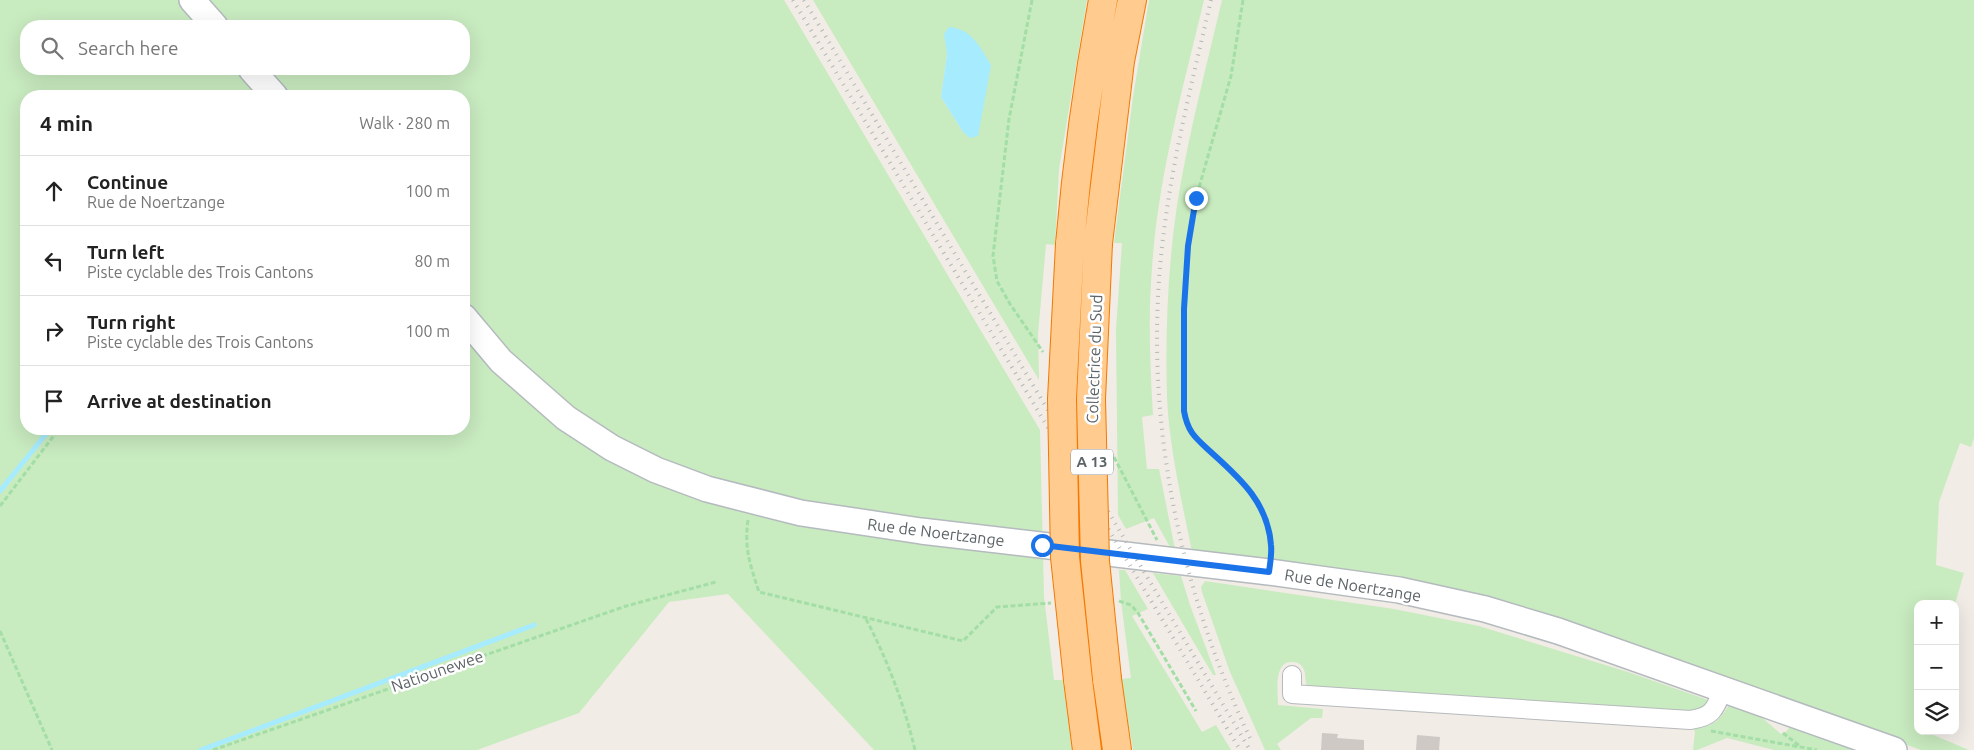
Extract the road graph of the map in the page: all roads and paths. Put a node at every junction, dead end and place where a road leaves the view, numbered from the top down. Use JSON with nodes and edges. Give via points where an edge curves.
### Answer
{"nodes":[{"id":1,"x":192,"y":0,"type":"edge"},
{"id":2,"x":1103,"y":0,"type":"edge"},
{"id":3,"x":1132,"y":0,"type":"edge"},
{"id":4,"x":1243,"y":0,"type":"edge"},
{"id":5,"x":209,"y":20,"type":"edge"},
{"id":6,"x":256,"y":75,"type":"edge"},
{"id":7,"x":270,"y":90,"type":"edge"},
{"id":8,"x":470,"y":324,"type":"edge"},
{"id":9,"x":54,"y":435,"type":"edge"},
{"id":10,"x":0,"y":506,"type":"edge"},
{"id":11,"x":749,"y":517,"type":"dead end"},
{"id":12,"x":1269,"y":572,"type":"junction"},
{"id":13,"x":716,"y":582,"type":"dead end"},
{"id":14,"x":1121,"y":601,"type":"dead end"},
{"id":15,"x":1044,"y":603,"type":"dead end"},
{"id":16,"x":866,"y":619,"type":"junction"},
{"id":17,"x":0,"y":631,"type":"edge"},
{"id":18,"x":1292,"y":675,"type":"dead end"},
{"id":19,"x":1723,"y":689,"type":"junction"},
{"id":20,"x":1196,"y":711,"type":"dead end"},
{"id":21,"x":1708,"y":731,"type":"dead end"},
{"id":22,"x":52,"y":750,"type":"edge"},
{"id":23,"x":215,"y":750,"type":"edge"},
{"id":24,"x":916,"y":750,"type":"edge"},
{"id":25,"x":1087,"y":750,"type":"edge"},
{"id":26,"x":1117,"y":750,"type":"edge"},
{"id":27,"x":1817,"y":750,"type":"edge"},
{"id":28,"x":1894,"y":750,"type":"edge"}],
"edges":[{"from":1,"to":5,"type":"main road"},
{"from":2,"to":25,"type":"highway","name":"Collectrice du Sud","number":"A 13","bridge":true,"via":[[1091,62],[1070,244],[1062,399],[1065,557]]},
{"from":3,"to":26,"type":"highway","name":"Collectrice du Sud","number":"A 13","bridge":true,"via":[[1120,61],[1098,244],[1091,399],[1095,561]]},
{"from":4,"to":12,"type":"path","via":[[1231,76],[1196,198],[1188,246],[1184,411],[1186,425],[1194,436],[1241,479],[1256,499],[1267,522],[1271,546]]},
{"from":6,"to":7,"type":"main road"},
{"from":8,"to":12,"type":"main road","name":"Rue de Noertzange","via":[[500,360],[566,418],[612,448],[707,490],[819,516]]},
{"from":9,"to":10,"type":"path"},
{"from":11,"to":16,"type":"path","via":[[746,540],[758,592]]},
{"from":12,"to":19,"type":"main road","name":"Rue de Noertzange","via":[[1399,590],[1485,609],[1558,630]]},
{"from":13,"to":23,"type":"path","name":"Natiounewee","via":[[626,606]]},
{"from":14,"to":20,"type":"path","via":[[1138,613]]},
{"from":15,"to":16,"type":"path","via":[[997,606],[963,641]]},
{"from":16,"to":24,"type":"path","via":[[885,655],[906,711]]},
{"from":17,"to":22,"type":"path"},
{"from":18,"to":19,"type":"street","via":[[1292,694],[1690,720],[1703,718],[1714,711]]},
{"from":19,"to":28,"type":"main road","name":"Rue de Noertzange"},
{"from":21,"to":27,"type":"path"}]}
